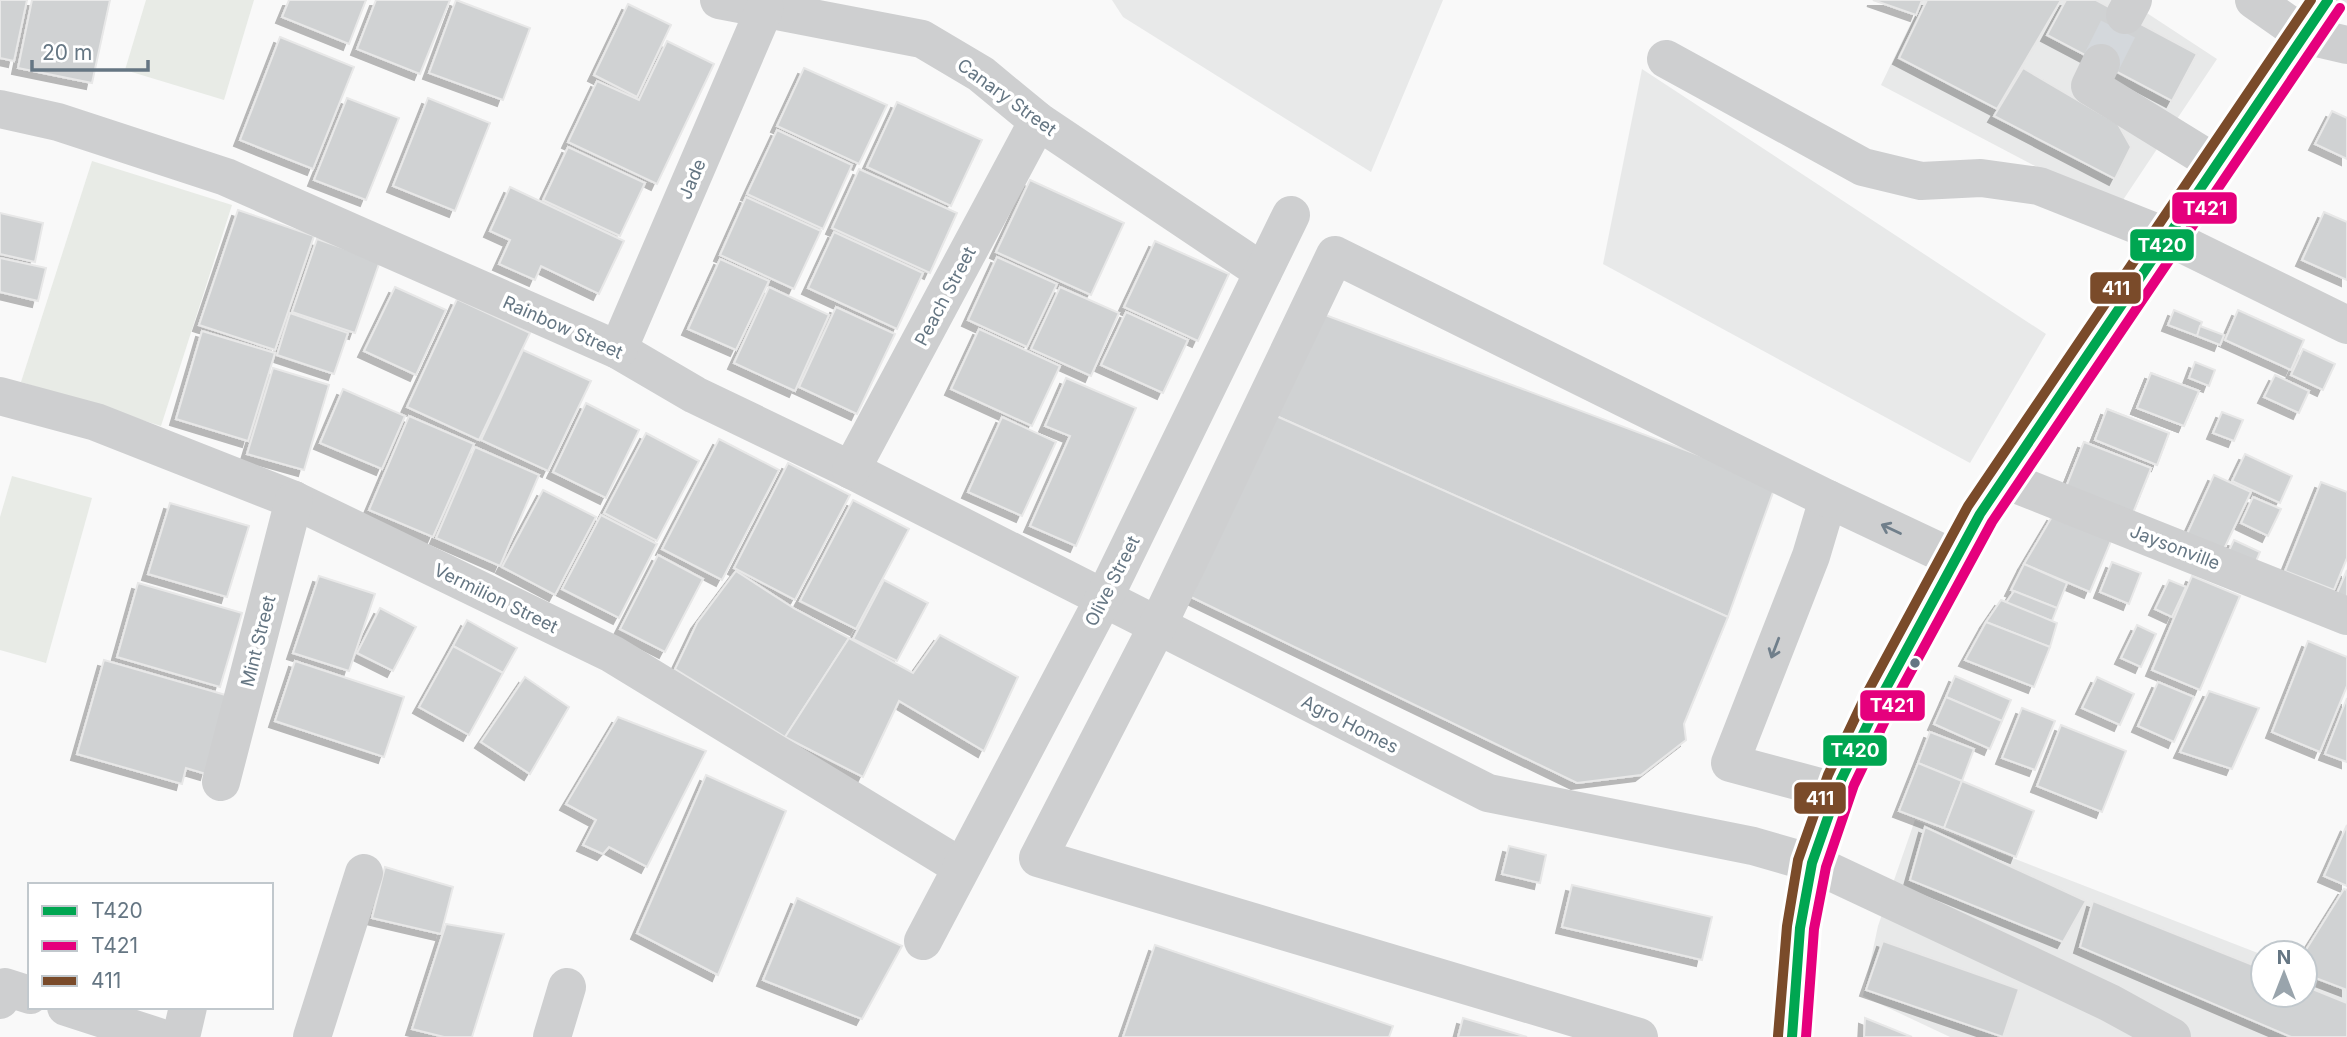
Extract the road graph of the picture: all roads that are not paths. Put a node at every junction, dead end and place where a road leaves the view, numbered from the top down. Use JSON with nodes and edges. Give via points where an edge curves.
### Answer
{"nodes":[{"id":1,"x":719,"y":0,"type":"edge"},
{"id":2,"x":2254,"y":0,"type":"edge"},
{"id":3,"x":2329,"y":0,"type":"edge"},
{"id":4,"x":765,"y":8,"type":"junction"},
{"id":5,"x":2304,"y":35,"type":"junction"},
{"id":6,"x":2347,"y":45,"type":"edge"},
{"id":7,"x":1666,"y":60,"type":"dead end"},
{"id":8,"x":2102,"y":63,"type":"tunnel mouth"},
{"id":9,"x":0,"y":109,"type":"edge"},
{"id":10,"x":1038,"y":121,"type":"junction"},
{"id":11,"x":2218,"y":165,"type":"junction"},
{"id":12,"x":1291,"y":215,"type":"dead end"},
{"id":13,"x":2170,"y":238,"type":"junction"},
{"id":14,"x":1263,"y":272,"type":"junction"},
{"id":15,"x":2347,"y":325,"type":"edge"},
{"id":16,"x":618,"y":350,"type":"junction"},
{"id":17,"x":0,"y":396,"type":"edge"},
{"id":18,"x":851,"y":470,"type":"junction"},
{"id":19,"x":2003,"y":479,"type":"junction"},
{"id":20,"x":1828,"y":499,"type":"junction"},
{"id":21,"x":294,"y":500,"type":"junction"},
{"id":22,"x":1953,"y":558,"type":"junction"},
{"id":23,"x":1104,"y":598,"type":"junction"},
{"id":24,"x":2347,"y":616,"type":"edge"},
{"id":25,"x":1157,"y":627,"type":"junction"},
{"id":26,"x":221,"y":782,"type":"dead end"},
{"id":27,"x":1835,"y":791,"type":"junction"},
{"id":28,"x":1812,"y":863,"type":"junction"},
{"id":29,"x":961,"y":867,"type":"junction"},
{"id":30,"x":364,"y":873,"type":"dead end"},
{"id":31,"x":923,"y":942,"type":"dead end"},
{"id":32,"x":567,"y":987,"type":"dead end"},
{"id":33,"x":28,"y":994,"type":"edge"},
{"id":34,"x":0,"y":1000,"type":"edge"},
{"id":35,"x":72,"y":1009,"type":"edge"},
{"id":36,"x":188,"y":1009,"type":"edge"},
{"id":37,"x":159,"y":1037,"type":"edge"},
{"id":38,"x":181,"y":1037,"type":"edge"},
{"id":39,"x":312,"y":1037,"type":"edge"},
{"id":40,"x":552,"y":1037,"type":"edge"},
{"id":41,"x":1639,"y":1037,"type":"edge"},
{"id":42,"x":1792,"y":1037,"type":"edge"},
{"id":43,"x":2172,"y":1037,"type":"edge"}],
"edges":[{"from":1,"to":4,"type":"street","name":"Canary Street"},
{"from":2,"to":5,"type":"street"},
{"from":3,"to":5,"type":"highway"},
{"from":4,"to":10,"type":"street","name":"Canary Street","via":[[922,39],[981,74]]},
{"from":4,"to":16,"type":"street","name":"Jade"},
{"from":5,"to":6,"type":"street"},
{"from":5,"to":11,"type":"highway"},
{"from":7,"to":13,"type":"street","via":[[1863,167],[1921,181],[1981,178],[2029,184]]},
{"from":8,"to":11,"type":"street","via":[[2090,86]]},
{"from":9,"to":16,"type":"street","name":"Rainbow Street","via":[[58,122],[226,177]]},
{"from":10,"to":14,"type":"street","name":"Canary Street"},
{"from":10,"to":18,"type":"street","name":"Peach Street"},
{"from":11,"to":13,"type":"highway"},
{"from":12,"to":14,"type":"street","name":"Olive Street"},
{"from":13,"to":15,"type":"street"},
{"from":13,"to":19,"type":"highway"},
{"from":14,"to":23,"type":"street","name":"Olive Street"},
{"from":16,"to":18,"type":"street","name":"Rainbow Street","via":[[695,395]]},
{"from":17,"to":21,"type":"street","name":"Vermilion Street","via":[[96,422]]},
{"from":18,"to":23,"type":"street","name":"Rainbow Street"},
{"from":19,"to":22,"type":"highway"},
{"from":19,"to":24,"type":"street","name":"Jaysonville"},
{"from":22,"to":20,"type":"street","one_way":true},
{"from":20,"to":25,"type":"street","via":[[1335,255]]},
{"from":20,"to":27,"type":"street","one_way":true,"via":[[1811,556],[1730,763]]},
{"from":21,"to":26,"type":"street","name":"Mint Street"},
{"from":21,"to":29,"type":"street","name":"Vermilion Street","via":[[612,654]]},
{"from":22,"to":27,"type":"highway"},
{"from":23,"to":25,"type":"street","name":"Agro Homes"},
{"from":23,"to":29,"type":"street","name":"Olive Street"},
{"from":25,"to":28,"type":"street","name":"Agro Homes","via":[[1488,793],[1753,846]]},
{"from":25,"to":41,"type":"street","via":[[1038,858]]},
{"from":27,"to":28,"type":"highway"},
{"from":28,"to":42,"type":"highway","via":[[1801,927]]},
{"from":28,"to":43,"type":"street","name":"Agro Homes","via":[[2110,1003]]},
{"from":29,"to":31,"type":"street","name":"Olive Street"},
{"from":30,"to":39,"type":"street"},
{"from":32,"to":40,"type":"street"},
{"from":33,"to":34,"type":"street","via":[[5,987]]},
{"from":35,"to":37,"type":"street"},
{"from":36,"to":38,"type":"street"}]}
